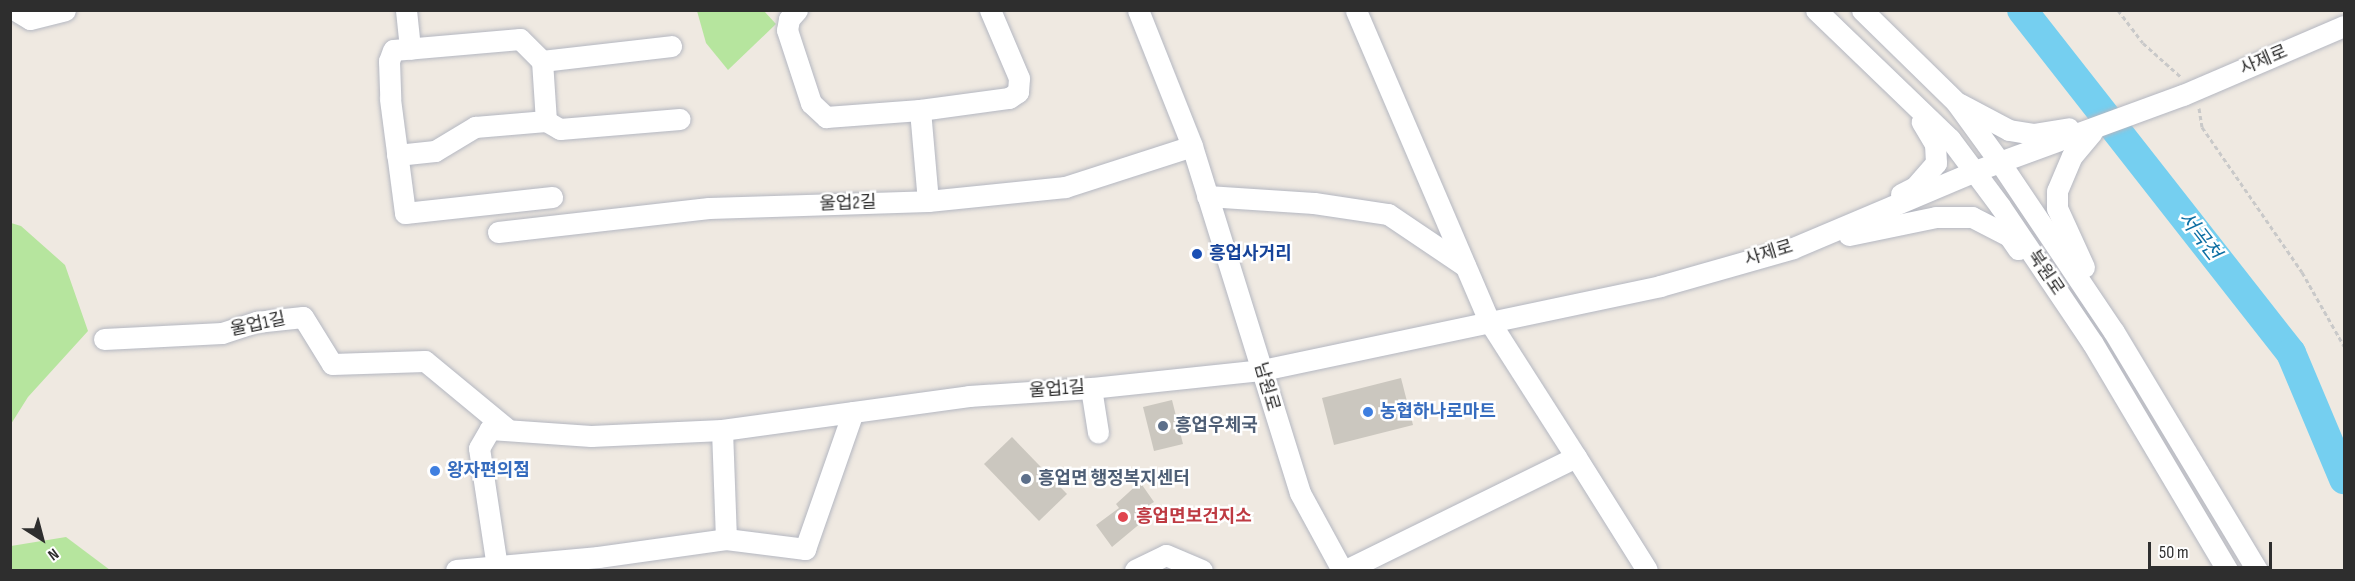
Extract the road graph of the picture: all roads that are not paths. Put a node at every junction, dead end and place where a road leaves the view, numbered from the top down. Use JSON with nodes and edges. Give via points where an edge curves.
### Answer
{"nodes":[{"id":1,"x":15,"y":10,"type":"edge"},
{"id":2,"x":64,"y":10,"type":"edge"},
{"id":3,"x":406,"y":10,"type":"edge"},
{"id":4,"x":796,"y":10,"type":"edge"},
{"id":5,"x":990,"y":10,"type":"edge"},
{"id":6,"x":1138,"y":10,"type":"edge"},
{"id":7,"x":1356,"y":10,"type":"edge"},
{"id":8,"x":1816,"y":10,"type":"edge"},
{"id":9,"x":1862,"y":10,"type":"edge"},
{"id":10,"x":2344,"y":26,"type":"edge"},
{"id":11,"x":671,"y":46,"type":"dead end"},
{"id":12,"x":410,"y":49,"type":"junction"},
{"id":13,"x":1868,"y":60,"type":"junction"},
{"id":14,"x":542,"y":61,"type":"junction"},
{"id":15,"x":1956,"y":102,"type":"junction"},
{"id":16,"x":920,"y":110,"type":"junction"},
{"id":17,"x":680,"y":119,"type":"dead end"},
{"id":18,"x":546,"y":121,"type":"junction"},
{"id":19,"x":475,"y":127,"type":"junction"},
{"id":20,"x":444,"y":129,"type":"dead end"},
{"id":21,"x":2093,"y":130,"type":"junction"},
{"id":22,"x":1192,"y":146,"type":"junction"},
{"id":23,"x":397,"y":155,"type":"junction"},
{"id":24,"x":2001,"y":164,"type":"junction"},
{"id":25,"x":1974,"y":171,"type":"junction"},
{"id":26,"x":1208,"y":196,"type":"junction"},
{"id":27,"x":552,"y":197,"type":"dead end"},
{"id":28,"x":928,"y":201,"type":"junction"},
{"id":29,"x":498,"y":232,"type":"dead end"},
{"id":30,"x":1793,"y":248,"type":"junction"},
{"id":31,"x":1465,"y":266,"type":"junction"},
{"id":32,"x":1489,"y":321,"type":"junction"},
{"id":33,"x":2114,"y":332,"type":"junction"},
{"id":34,"x":104,"y":339,"type":"dead end"},
{"id":35,"x":2093,"y":344,"type":"junction"},
{"id":36,"x":1262,"y":370,"type":"junction"},
{"id":37,"x":1091,"y":388,"type":"junction"},
{"id":38,"x":853,"y":412,"type":"junction"},
{"id":39,"x":506,"y":428,"type":"junction"},
{"id":40,"x":722,"y":430,"type":"junction"},
{"id":41,"x":1098,"y":432,"type":"dead end"},
{"id":42,"x":1576,"y":457,"type":"junction"},
{"id":43,"x":726,"y":539,"type":"junction"},
{"id":44,"x":598,"y":564,"type":"edge"},
{"id":45,"x":497,"y":567,"type":"junction"},
{"id":46,"x":456,"y":570,"type":"edge"},
{"id":47,"x":1135,"y":570,"type":"edge"},
{"id":48,"x":1202,"y":570,"type":"edge"},
{"id":49,"x":1344,"y":570,"type":"edge"},
{"id":50,"x":1647,"y":570,"type":"edge"},
{"id":51,"x":2227,"y":570,"type":"edge"},
{"id":52,"x":2257,"y":570,"type":"edge"}],
"edges":[{"from":1,"to":2,"type":"street","via":[[30,19]]},
{"from":3,"to":12,"type":"street"},
{"from":4,"to":16,"type":"street","via":[[787,30],[811,103],[817,110],[826,117]]},
{"from":5,"to":16,"type":"street","via":[[1019,78],[1018,92],[1009,98]]},
{"from":6,"to":22,"type":"street","name":"남원로"},
{"from":7,"to":31,"type":"street"},
{"from":8,"to":13,"type":"street","name":"북원로"},
{"from":9,"to":15,"type":"street","name":"북원로"},
{"from":10,"to":21,"type":"street","name":"사제로"},
{"from":11,"to":14,"type":"street"},
{"from":12,"to":14,"type":"street","via":[[520,39]]},
{"from":12,"to":23,"type":"street","via":[[393,51],[389,61]]},
{"from":13,"to":25,"type":"street","name":"북원로","via":[[1950,139]]},
{"from":13,"to":30,"type":"street","via":[[1928,128],[1935,144],[1936,163],[1915,187]]},
{"from":14,"to":18,"type":"street"},
{"from":15,"to":21,"type":"street","via":[[2009,130]]},
{"from":15,"to":24,"type":"street","name":"북원로"},
{"from":16,"to":28,"type":"street"},
{"from":17,"to":18,"type":"street","via":[[560,129]]},
{"from":18,"to":19,"type":"street"},
{"from":19,"to":20,"type":"street"},
{"from":19,"to":23,"type":"street","via":[[435,151]]},
{"from":21,"to":24,"type":"street","name":"사제로"},
{"from":21,"to":33,"type":"street","via":[[2072,156],[2060,183],[2057,208],[2073,248],[2108,309]]},
{"from":22,"to":26,"type":"street","name":"남원로"},
{"from":22,"to":28,"type":"street","name":"울업2길","via":[[1065,187]]},
{"from":23,"to":27,"type":"street","via":[[405,213]]},
{"from":24,"to":25,"type":"street","name":"사제로"},
{"from":24,"to":33,"type":"street","name":"북원로"},
{"from":25,"to":30,"type":"street","name":"사제로"},
{"from":25,"to":35,"type":"street","name":"북원로"},
{"from":26,"to":31,"type":"street","via":[[1314,203],[1388,214]]},
{"from":26,"to":36,"type":"street","name":"남원로"},
{"from":28,"to":29,"type":"street","name":"울업2길","via":[[709,208]]},
{"from":30,"to":32,"type":"street","name":"사제로","via":[[1660,286]]},
{"from":30,"to":35,"type":"street","via":[[1936,217],[1972,217],[2009,236]]},
{"from":31,"to":32,"type":"street"},
{"from":32,"to":36,"type":"street","name":"사제로"},
{"from":32,"to":42,"type":"street"},
{"from":33,"to":52,"type":"street","name":"북원로"},
{"from":34,"to":39,"type":"street","name":"울업1길","via":[[222,333],[256,322],[303,317],[332,364],[425,361]]},
{"from":35,"to":51,"type":"street","name":"북원로"},
{"from":36,"to":37,"type":"street","name":"울업1길"},
{"from":36,"to":49,"type":"street","name":"남원로","via":[[1300,493]]},
{"from":37,"to":38,"type":"street","name":"울업1길","via":[[969,396]]},
{"from":37,"to":41,"type":"street"},
{"from":38,"to":40,"type":"street","name":"울업1길"},
{"from":38,"to":43,"type":"street","via":[[805,549]]},
{"from":39,"to":40,"type":"street","name":"울업1길","via":[[591,436]]},
{"from":39,"to":45,"type":"street","via":[[490,429],[479,448]]},
{"from":40,"to":43,"type":"street"},
{"from":42,"to":49,"type":"street"},
{"from":42,"to":50,"type":"street"},
{"from":43,"to":44,"type":"street"},
{"from":44,"to":45,"type":"street"},
{"from":45,"to":46,"type":"street"},
{"from":47,"to":48,"type":"street","via":[[1166,555]]}]}
